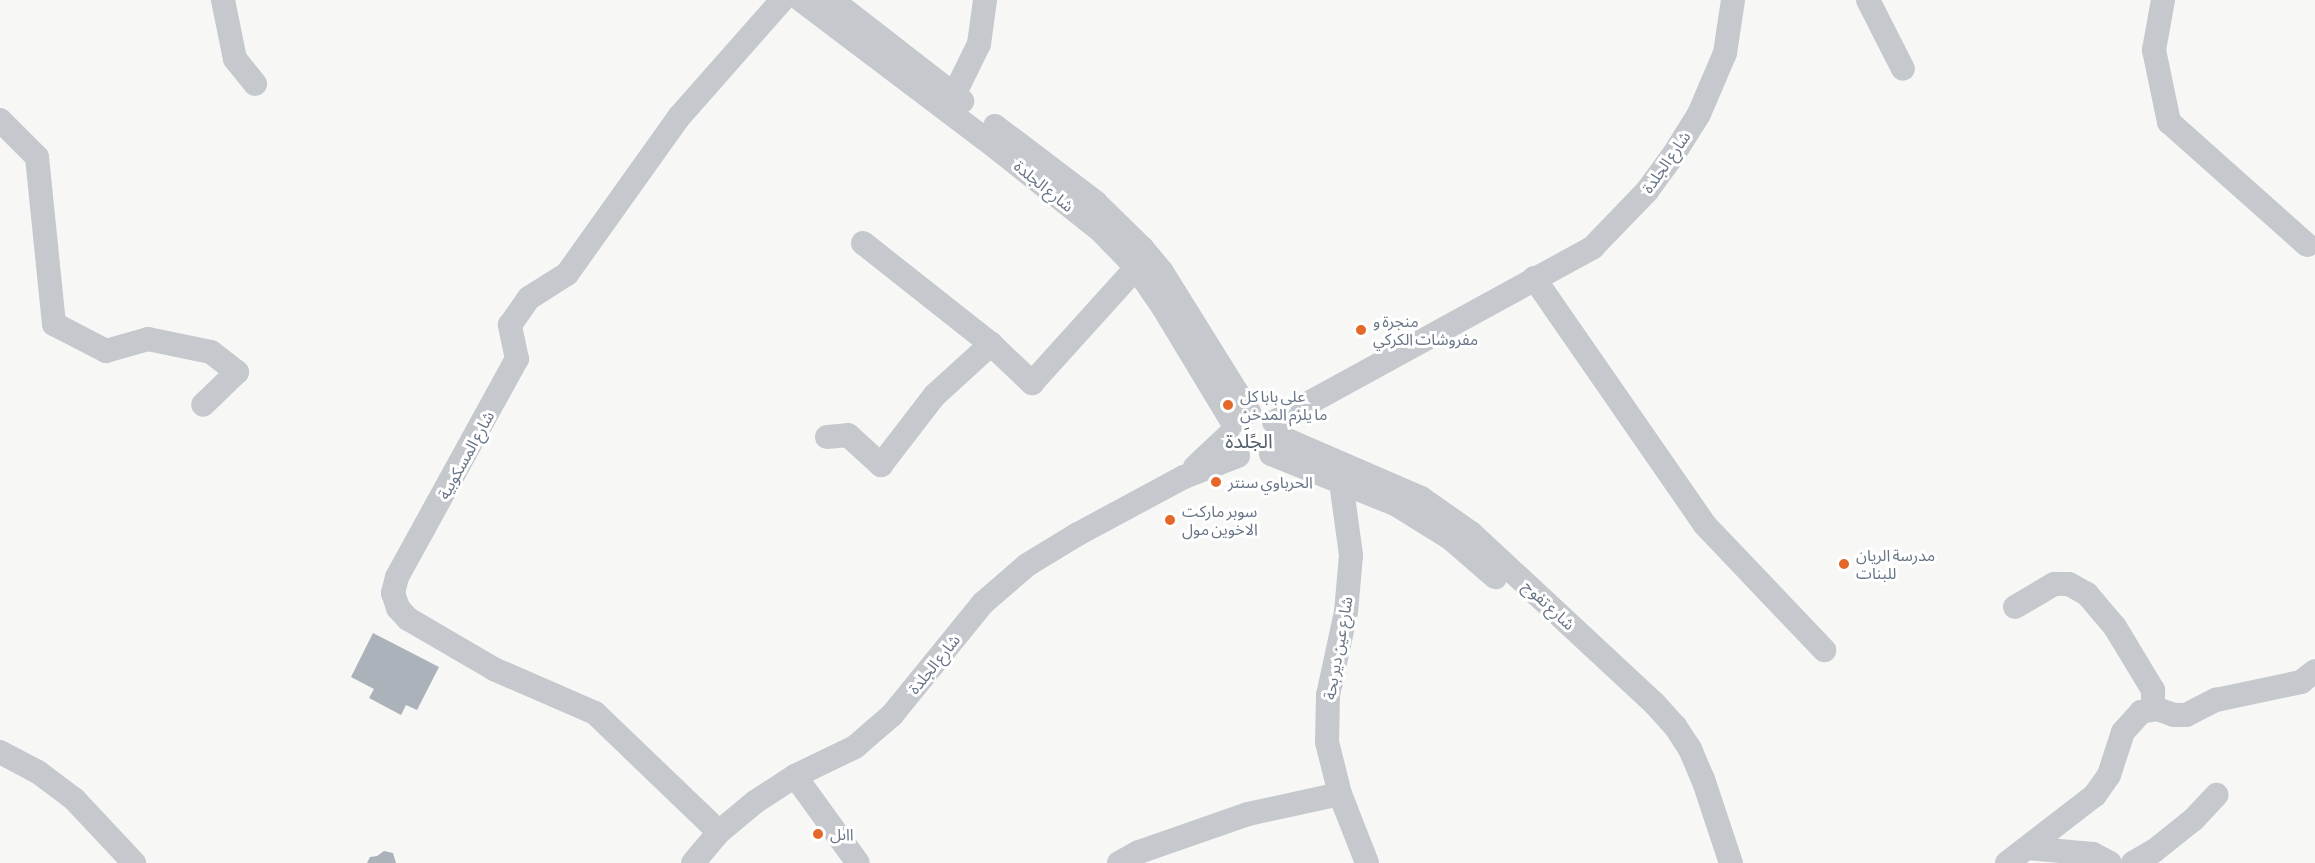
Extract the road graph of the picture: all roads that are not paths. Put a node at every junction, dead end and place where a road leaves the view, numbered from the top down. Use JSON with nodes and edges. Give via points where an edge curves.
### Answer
{"nodes":[{"id":1,"x":223,"y":0,"type":"edge"},
{"id":2,"x":782,"y":0,"type":"edge"},
{"id":3,"x":801,"y":0,"type":"edge"},
{"id":4,"x":832,"y":0,"type":"edge"},
{"id":5,"x":985,"y":0,"type":"edge"},
{"id":6,"x":1718,"y":0,"type":"edge"},
{"id":7,"x":1733,"y":0,"type":"edge"},
{"id":8,"x":1868,"y":0,"type":"edge"},
{"id":9,"x":2163,"y":0,"type":"edge"},
{"id":10,"x":1903,"y":69,"type":"dead end"},
{"id":11,"x":255,"y":84,"type":"dead end"},
{"id":12,"x":952,"y":104,"type":"junction"},
{"id":13,"x":0,"y":120,"type":"edge"},
{"id":14,"x":863,"y":243,"type":"dead end"},
{"id":15,"x":2307,"y":245,"type":"dead end"},
{"id":16,"x":1136,"y":268,"type":"junction"},
{"id":17,"x":1534,"y":278,"type":"junction"},
{"id":18,"x":991,"y":344,"type":"junction"},
{"id":19,"x":203,"y":405,"type":"dead end"},
{"id":20,"x":1237,"y":432,"type":"junction"},
{"id":21,"x":827,"y":437,"type":"dead end"},
{"id":22,"x":1274,"y":437,"type":"junction"},
{"id":23,"x":1344,"y":473,"type":"junction"},
{"id":24,"x":2015,"y":607,"type":"dead end"},
{"id":25,"x":1824,"y":650,"type":"dead end"},
{"id":26,"x":2315,"y":671,"type":"edge"},
{"id":27,"x":2153,"y":709,"type":"junction"},
{"id":28,"x":0,"y":752,"type":"edge"},
{"id":29,"x":795,"y":776,"type":"junction"},
{"id":30,"x":1340,"y":794,"type":"junction"},
{"id":31,"x":2216,"y":795,"type":"dead end"},
{"id":32,"x":719,"y":831,"type":"junction"},
{"id":33,"x":2027,"y":848,"type":"junction"},
{"id":34,"x":134,"y":863,"type":"edge"},
{"id":35,"x":693,"y":863,"type":"edge"},
{"id":36,"x":858,"y":863,"type":"edge"},
{"id":37,"x":1119,"y":863,"type":"edge"},
{"id":38,"x":1367,"y":863,"type":"edge"},
{"id":39,"x":1714,"y":863,"type":"edge"},
{"id":40,"x":1731,"y":863,"type":"edge"},
{"id":41,"x":2007,"y":863,"type":"edge"},
{"id":42,"x":2110,"y":863,"type":"edge"},
{"id":43,"x":2133,"y":863,"type":"edge"}],
"edges":[{"from":1,"to":11,"type":"street","via":[[235,59]]},
{"from":2,"to":32,"type":"street","name":"شارع المسكوبية","via":[[679,117],[567,274],[529,298],[510,325],[517,359],[397,577],[393,593],[398,608],[408,619],[494,669],[595,713]]},
{"from":3,"to":12,"type":"street","name":"شارع الجلدة"},
{"from":4,"to":12,"type":"street","name":"شارع الجلدة"},
{"from":5,"to":12,"type":"street","via":[[979,44]]},
{"from":6,"to":17,"type":"street","name":"شارع الجلدة","via":[[1708,60],[1689,109],[1665,149],[1619,205]]},
{"from":7,"to":17,"type":"street","name":"شارع الجلدة","via":[[1725,53],[1714,83],[1674,154],[1647,191],[1593,247]]},
{"from":8,"to":10,"type":"street"},
{"from":9,"to":15,"type":"street","via":[[2154,50],[2169,122]]},
{"from":12,"to":16,"type":"street","name":"شارع الجلدة","via":[[1101,231]]},
{"from":12,"to":20,"type":"street","name":"شارع الجلدة","via":[[1095,202],[1142,248],[1162,272]]},
{"from":13,"to":19,"type":"street","via":[[37,157],[54,324],[106,351],[148,339],[211,352],[237,372]]},
{"from":14,"to":18,"type":"street"},
{"from":16,"to":18,"type":"street","via":[[1032,383]]},
{"from":16,"to":20,"type":"street","name":"شارع الجلدة"},
{"from":17,"to":22,"type":"street","name":"شارع الجلدة"},
{"from":17,"to":25,"type":"street","via":[[1706,525]]},
{"from":18,"to":21,"type":"street","via":[[935,395],[881,465],[848,435]]},
{"from":20,"to":22,"type":"street","name":"شارع تفوح","via":[[1263,413]]},
{"from":20,"to":22,"type":"street","via":[[1254,461]]},
{"from":20,"to":29,"type":"street","name":"شارع الجلدة","via":[[1184,477],[1027,565],[983,603],[892,715],[855,747]]},
{"from":22,"to":23,"type":"street","name":"شارع تفوح"},
{"from":23,"to":30,"type":"street","name":"شارع عين دير بحة","via":[[1351,555],[1346,612],[1328,695],[1327,742]]},
{"from":23,"to":39,"type":"street","via":[[1450,538],[1649,720],[1679,760]]},
{"from":23,"to":40,"type":"street","name":"شارع تفوح","via":[[1421,498],[1472,533],[1654,704],[1690,749]]},
{"from":24,"to":27,"type":"street","via":[[2054,584],[2069,584],[2087,594],[2115,627],[2153,690]]},
{"from":26,"to":27,"type":"street","via":[[2301,682],[2216,700],[2186,715]]},
{"from":27,"to":33,"type":"street","via":[[2138,715],[2123,732],[2109,775],[2095,795]]},
{"from":28,"to":34,"type":"street","via":[[38,772],[74,799]]},
{"from":29,"to":32,"type":"street","name":"شارع الجلدة"},
{"from":29,"to":36,"type":"street"},
{"from":30,"to":37,"type":"street","via":[[1248,814],[1139,852]]},
{"from":30,"to":38,"type":"street","name":"شارع عين دير بحة"},
{"from":31,"to":43,"type":"street","via":[[2194,819]]},
{"from":32,"to":35,"type":"street","name":"شارع الجلدة"},
{"from":33,"to":41,"type":"street"},
{"from":33,"to":42,"type":"street","via":[[2093,854]]}]}
